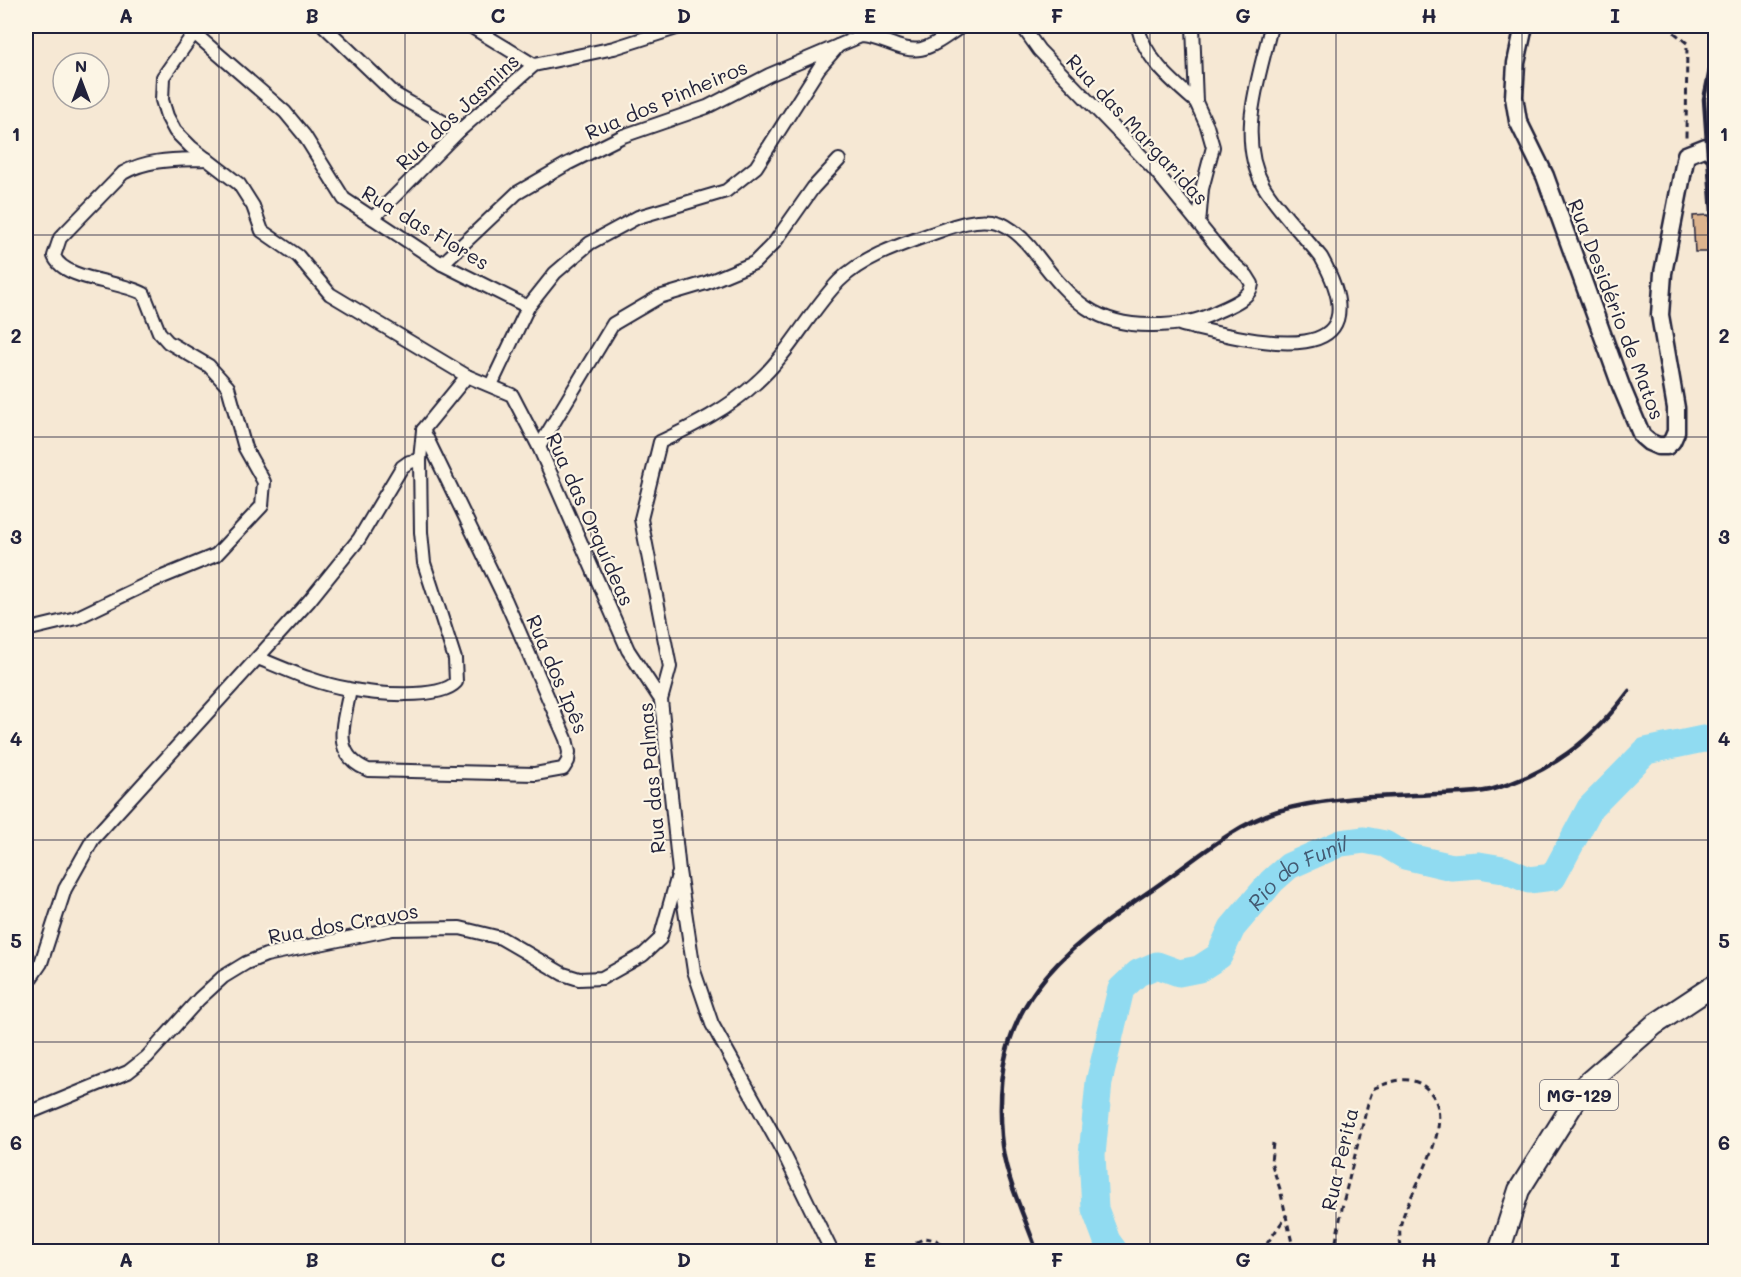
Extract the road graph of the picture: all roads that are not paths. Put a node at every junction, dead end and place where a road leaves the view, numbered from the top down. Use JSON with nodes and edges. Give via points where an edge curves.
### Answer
{"nodes":[{"id":1,"x":324,"y":26,"type":"edge"},
{"id":2,"x":470,"y":26,"type":"edge"},
{"id":3,"x":683,"y":26,"type":"edge"},
{"id":4,"x":963,"y":26,"type":"edge"},
{"id":5,"x":1138,"y":26,"type":"edge"},
{"id":6,"x":1193,"y":26,"type":"edge"},
{"id":7,"x":1271,"y":26,"type":"edge"},
{"id":8,"x":1524,"y":26,"type":"edge"},
{"id":9,"x":1021,"y":27,"type":"edge"},
{"id":10,"x":193,"y":29,"type":"edge"},
{"id":11,"x":841,"y":43,"type":"junction"},
{"id":12,"x":534,"y":65,"type":"junction"},
{"id":13,"x":1196,"y":102,"type":"junction"},
{"id":14,"x":459,"y":131,"type":"junction"},
{"id":15,"x":1716,"y":156,"type":"edge"},
{"id":16,"x":207,"y":159,"type":"junction"},
{"id":17,"x":839,"y":160,"type":"dead end"},
{"id":18,"x":373,"y":218,"type":"junction"},
{"id":19,"x":1199,"y":224,"type":"junction"},
{"id":20,"x":442,"y":264,"type":"junction"},
{"id":21,"x":1252,"y":284,"type":"joint"},
{"id":22,"x":528,"y":308,"type":"junction"},
{"id":23,"x":1178,"y":324,"type":"junction"},
{"id":24,"x":467,"y":376,"type":"junction"},
{"id":25,"x":491,"y":385,"type":"junction"},
{"id":26,"x":423,"y":430,"type":"junction"},
{"id":27,"x":539,"y":447,"type":"junction"},
{"id":28,"x":420,"y":460,"type":"junction"},
{"id":29,"x":26,"y":630,"type":"edge"},
{"id":30,"x":258,"y":658,"type":"junction"},
{"id":31,"x":350,"y":690,"type":"junction"},
{"id":32,"x":661,"y":700,"type":"junction"},
{"id":33,"x":679,"y":871,"type":"junction"},
{"id":34,"x":1716,"y":984,"type":"edge"},
{"id":35,"x":26,"y":985,"type":"edge"},
{"id":36,"x":26,"y":1114,"type":"edge"},
{"id":37,"x":832,"y":1251,"type":"edge"},
{"id":38,"x":1499,"y":1251,"type":"edge"}],
"edges":[{"from":1,"to":14,"type":"street","via":[[396,95]]},
{"from":2,"to":12,"type":"street"},
{"from":3,"to":12,"type":"street","name":"Rua dos Jasmins","via":[[614,48]]},
{"from":4,"to":11,"type":"street","name":"Rua dos Pinheiros","via":[[920,49],[908,49],[872,36]]},
{"from":5,"to":13,"type":"street","via":[[1156,62]]},
{"from":6,"to":13,"type":"street"},
{"from":7,"to":23,"type":"street","via":[[1251,116],[1254,162],[1263,185],[1329,270],[1337,297],[1334,324],[1315,341],[1301,344],[1239,338]]},
{"from":8,"to":15,"type":"street","name":"Rua Desidério de Matos","via":[[1516,63],[1514,97],[1518,121],[1549,186],[1642,435],[1658,446],[1667,446],[1676,432],[1676,408],[1660,315],[1663,273],[1686,154],[1706,147]]},
{"from":9,"to":19,"type":"street","name":"Rua das Margaridas","via":[[1072,86],[1154,169]]},
{"from":10,"to":16,"type":"street","name":"Rua das Orquídeas","via":[[164,77],[162,100],[175,131]]},
{"from":10,"to":18,"type":"street","name":"Rua das Flores","via":[[285,112],[344,199]]},
{"from":11,"to":20,"type":"street","name":"Rua dos Pinheiros","via":[[724,99],[623,136],[567,164],[517,193]]},
{"from":11,"to":22,"type":"street","via":[[819,68],[756,167],[726,191],[638,217],[590,243],[555,273]]},
{"from":12,"to":14,"type":"street","name":"Rua dos Jasmins"},
{"from":13,"to":19,"type":"street","via":[[1213,147],[1202,189]]},
{"from":14,"to":18,"type":"street","name":"Rua dos Jasmins"},
{"from":16,"to":24,"type":"street","name":"Rua das Orquídeas","via":[[245,191],[262,231],[298,256],[330,294]]},
{"from":16,"to":29,"type":"street","via":[[152,162],[130,170],[108,186],[60,238],[54,256],[62,268],[144,294],[159,332],[168,342],[209,366],[228,387],[245,448],[264,482],[262,507],[226,547],[201,563],[76,618]]},
{"from":17,"to":27,"type":"street","via":[[754,263],[659,297],[613,324]]},
{"from":18,"to":20,"type":"street","name":"Rua das Flores"},
{"from":19,"to":21,"type":"street","name":"Rua das Margaridas"},
{"from":20,"to":22,"type":"street","name":"Rua das Flores"},
{"from":21,"to":23,"type":"street","name":"Rua das Palmas","via":[[1239,300],[1211,315]]},
{"from":22,"to":25,"type":"street"},
{"from":23,"to":32,"type":"street","name":"Rua das Palmas","via":[[1124,324],[1097,315],[1067,292],[1022,237],[994,221],[965,223],[910,241],[868,260],[841,279],[755,385],[695,425],[660,442],[641,519],[670,668]]},
{"from":24,"to":25,"type":"street","name":"Rua das Orquídeas"},
{"from":24,"to":26,"type":"street"},
{"from":25,"to":27,"type":"street","name":"Rua das Orquídeas","via":[[512,395]]},
{"from":26,"to":28,"type":"street"},
{"from":26,"to":31,"type":"street","name":"Rua dos Ipês","via":[[547,693],[566,739],[568,761],[563,769],[535,774],[368,770],[346,757],[343,746]]},
{"from":27,"to":32,"type":"street","name":"Rua das Orquídeas","via":[[628,650]]},
{"from":28,"to":30,"type":"street","via":[[402,467],[358,539]]},
{"from":28,"to":31,"type":"street","via":[[424,563],[455,659],[456,682],[442,692],[427,694]]},
{"from":30,"to":31,"type":"street"},
{"from":30,"to":35,"type":"street","via":[[93,839],[65,889],[44,957]]},
{"from":32,"to":33,"type":"street","name":"Rua das Palmas"},
{"from":33,"to":36,"type":"street","name":"Rua dos Cravos","via":[[660,939],[643,955],[602,978],[579,979],[563,974],[501,938],[460,928],[392,929],[266,955],[223,978],[128,1072]]},
{"from":33,"to":37,"type":"street","name":"Rua das Palmas","via":[[694,971],[712,1024]]},
{"from":34,"to":38,"type":"main road","number":"MG-129","via":[[1654,1025],[1584,1085],[1519,1190]]}]}
